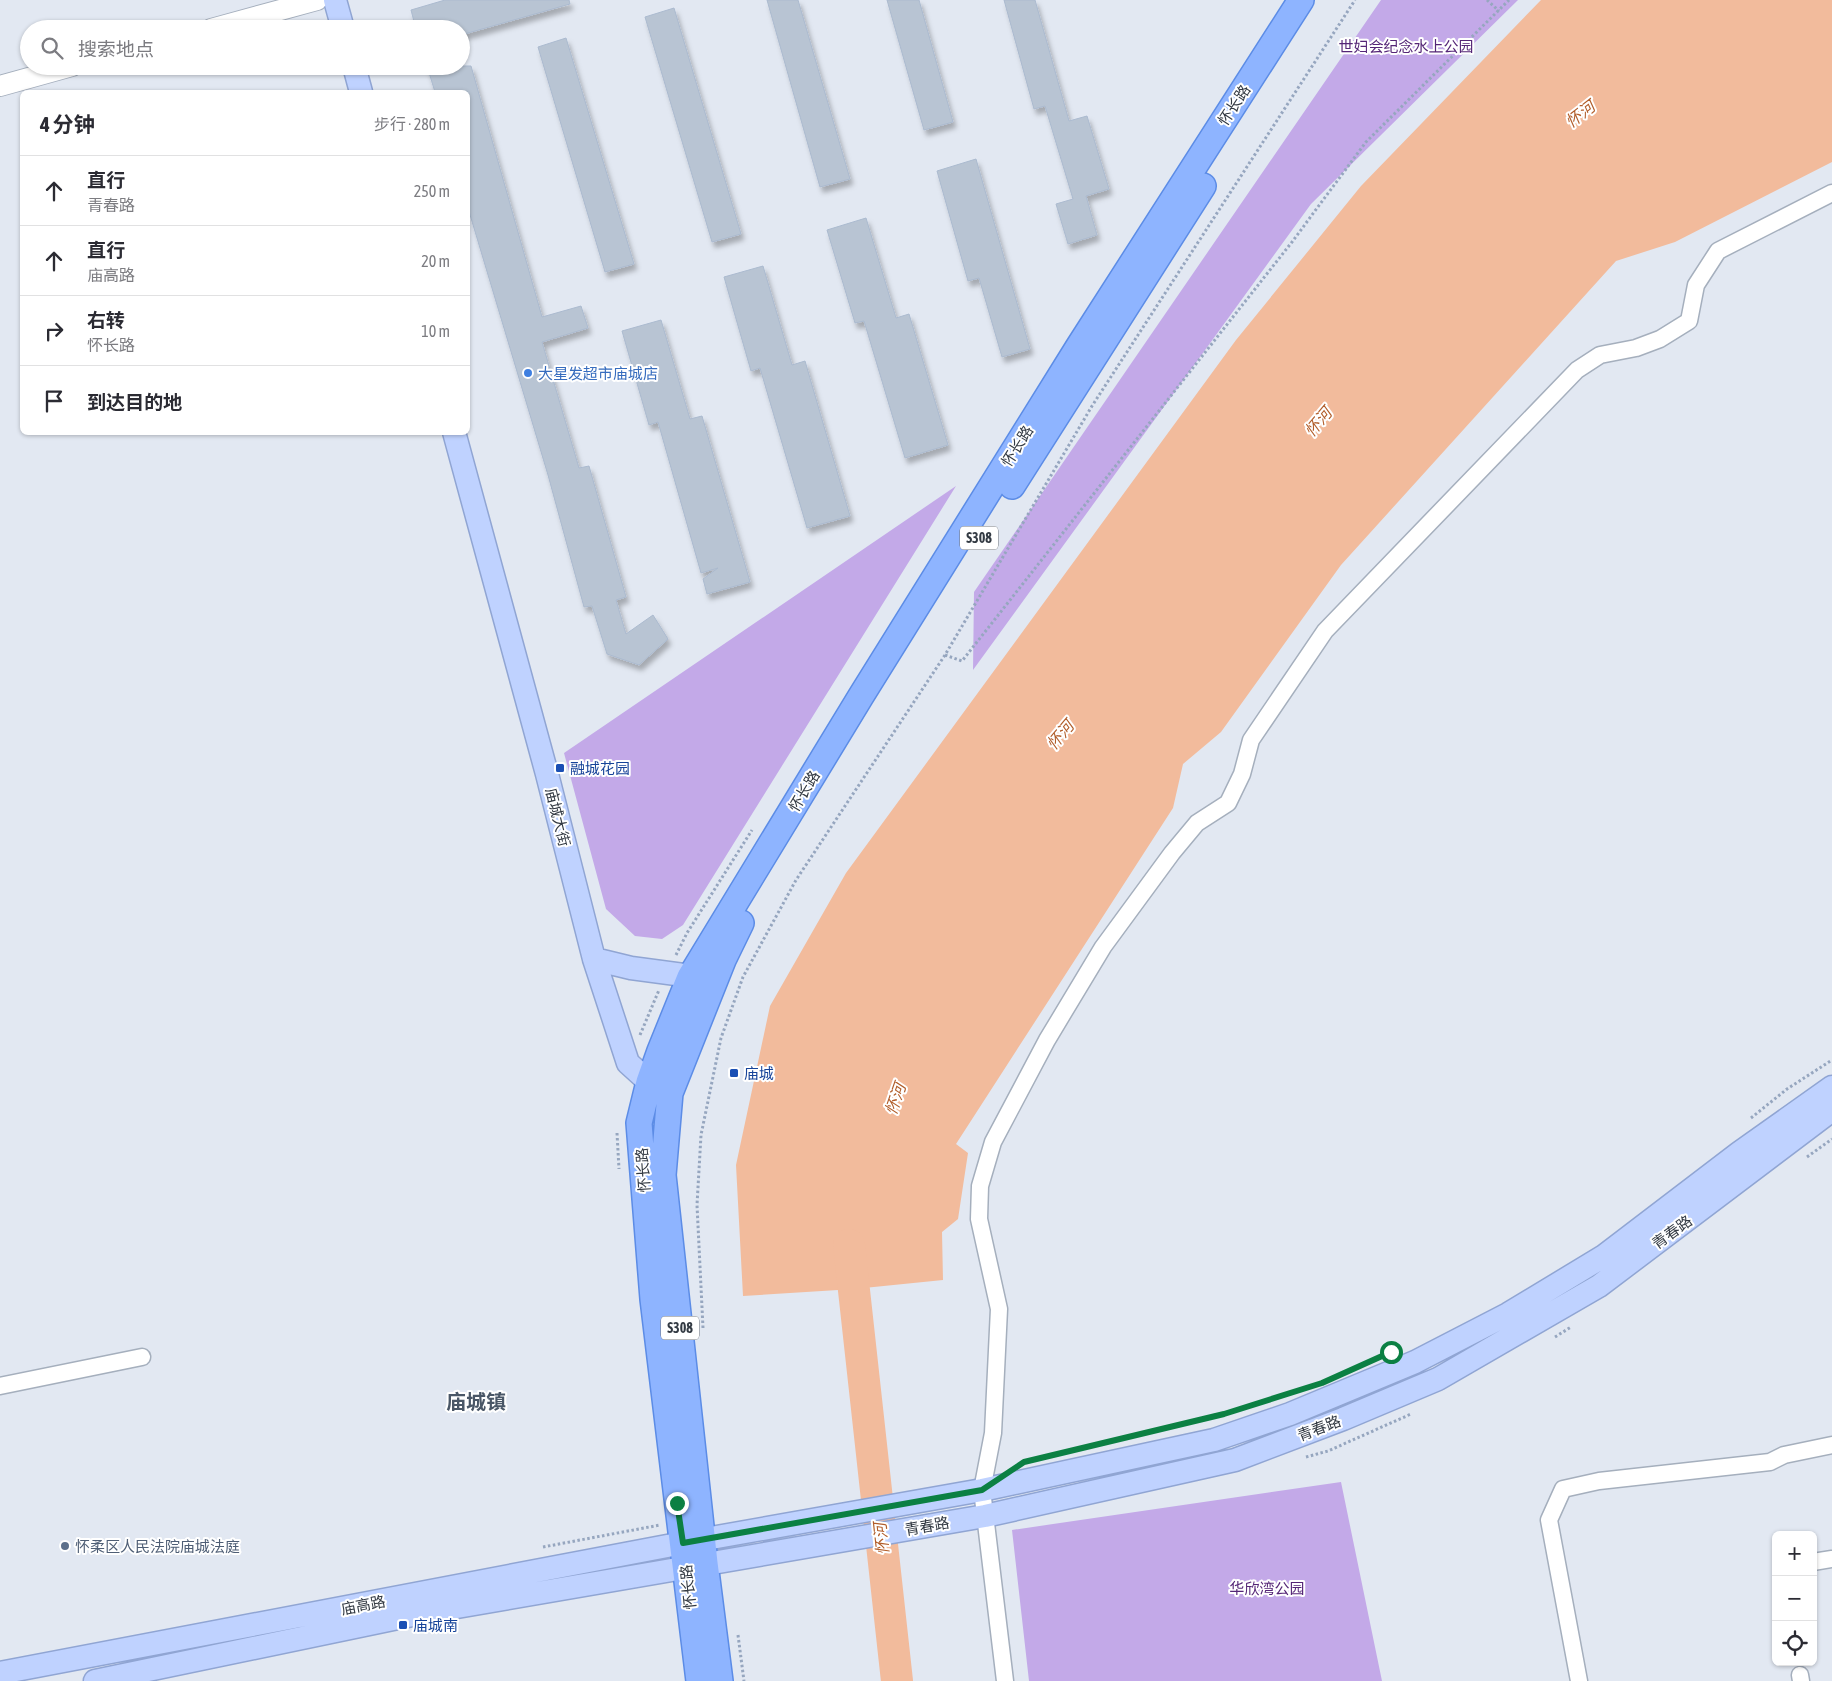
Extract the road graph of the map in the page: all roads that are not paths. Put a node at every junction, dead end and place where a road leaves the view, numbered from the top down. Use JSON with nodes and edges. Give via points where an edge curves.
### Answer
{"nodes":[{"id":1,"x":317,"y":0,"type":"edge"},
{"id":2,"x":335,"y":0,"type":"edge"},
{"id":3,"x":1301,"y":0,"type":"edge"},
{"id":4,"x":1320,"y":0,"type":"edge"},
{"id":5,"x":244,"y":20,"type":"edge"},
{"id":6,"x":341,"y":20,"type":"edge"},
{"id":7,"x":40,"y":75,"type":"edge"},
{"id":8,"x":356,"y":75,"type":"edge"},
{"id":9,"x":0,"y":86,"type":"edge"},
{"id":10,"x":360,"y":90,"type":"edge"},
{"id":11,"x":1832,"y":193,"type":"edge"},
{"id":12,"x":455,"y":435,"type":"edge"},
{"id":13,"x":594,"y":959,"type":"junction"},
{"id":14,"x":679,"y":975,"type":"junction"},
{"id":15,"x":716,"y":978,"type":"junction"},
{"id":16,"x":1832,"y":1087,"type":"edge"},
{"id":17,"x":660,"y":1088,"type":"junction"},
{"id":18,"x":1832,"y":1110,"type":"edge"},
{"id":19,"x":142,"y":1356,"type":"dead end"},
{"id":20,"x":0,"y":1386,"type":"edge"},
{"id":21,"x":1832,"y":1445,"type":"edge"},
{"id":22,"x":982,"y":1490,"type":"junction"},
{"id":23,"x":985,"y":1516,"type":"junction"},
{"id":24,"x":699,"y":1551,"type":"junction"},
{"id":25,"x":1832,"y":1559,"type":"edge"},
{"id":26,"x":1817,"y":1561,"type":"edge"},
{"id":27,"x":0,"y":1673,"type":"edge"},
{"id":28,"x":95,"y":1681,"type":"edge"},
{"id":29,"x":698,"y":1681,"type":"edge"},
{"id":30,"x":720,"y":1681,"type":"edge"},
{"id":31,"x":1005,"y":1681,"type":"edge"},
{"id":32,"x":1579,"y":1681,"type":"edge"}],
"edges":[{"from":1,"to":5,"type":"street"},
{"from":2,"to":6,"type":"main road"},
{"from":3,"to":14,"type":"main road","name":"怀长路","number":"S308"},
{"from":4,"to":15,"type":"main road","name":"怀长路","number":"S308","via":[[841,757],[732,940]]},
{"from":7,"to":9,"type":"street"},
{"from":8,"to":10,"type":"main road"},
{"from":11,"to":22,"type":"street","via":[[1718,250],[1696,285],[1689,321],[1660,339],[1636,348],[1600,355],[1577,370],[1324,631],[1251,740],[1242,774],[1228,803],[1198,823],[1103,947],[1046,1040],[993,1142],[980,1186],[979,1219],[1000,1309],[994,1433]]},
{"from":12,"to":13,"type":"main road","name":"庙城大街"},
{"from":13,"to":14,"type":"main road"},
{"from":13,"to":17,"type":"main road","name":"庙城大街","via":[[628,1063]]},
{"from":14,"to":15,"type":"main road"},
{"from":14,"to":17,"type":"main road","name":"怀长路","number":"S308"},
{"from":15,"to":17,"type":"main road","name":"怀长路","number":"S308"},
{"from":16,"to":22,"type":"main road","name":"青春路","via":[[1604,1256],[1508,1314],[1415,1362],[1290,1414],[1214,1440]]},
{"from":17,"to":24,"type":"main road","name":"怀长路","number":"S308","via":[[663,1175]]},
{"from":18,"to":23,"type":"main road","name":"青春路","via":[[1599,1286],[1438,1378],[1236,1460]]},
{"from":19,"to":20,"type":"street"},
{"from":21,"to":32,"type":"street","via":[[1784,1455],[1770,1462],[1599,1481],[1563,1489],[1549,1520]]},
{"from":22,"to":23,"type":"street"},
{"from":22,"to":24,"type":"main road","name":"青春路"},
{"from":23,"to":24,"type":"main road","name":"青春路"},
{"from":23,"to":31,"type":"street"},
{"from":24,"to":27,"type":"main road","name":"庙高路"},
{"from":24,"to":28,"type":"main road","name":"庙高路","via":[[422,1614]]},
{"from":24,"to":29,"type":"main road","name":"怀长路","number":"S308"},
{"from":24,"to":30,"type":"main road","name":"怀长路","number":"S308"},
{"from":25,"to":26,"type":"street"}]}
